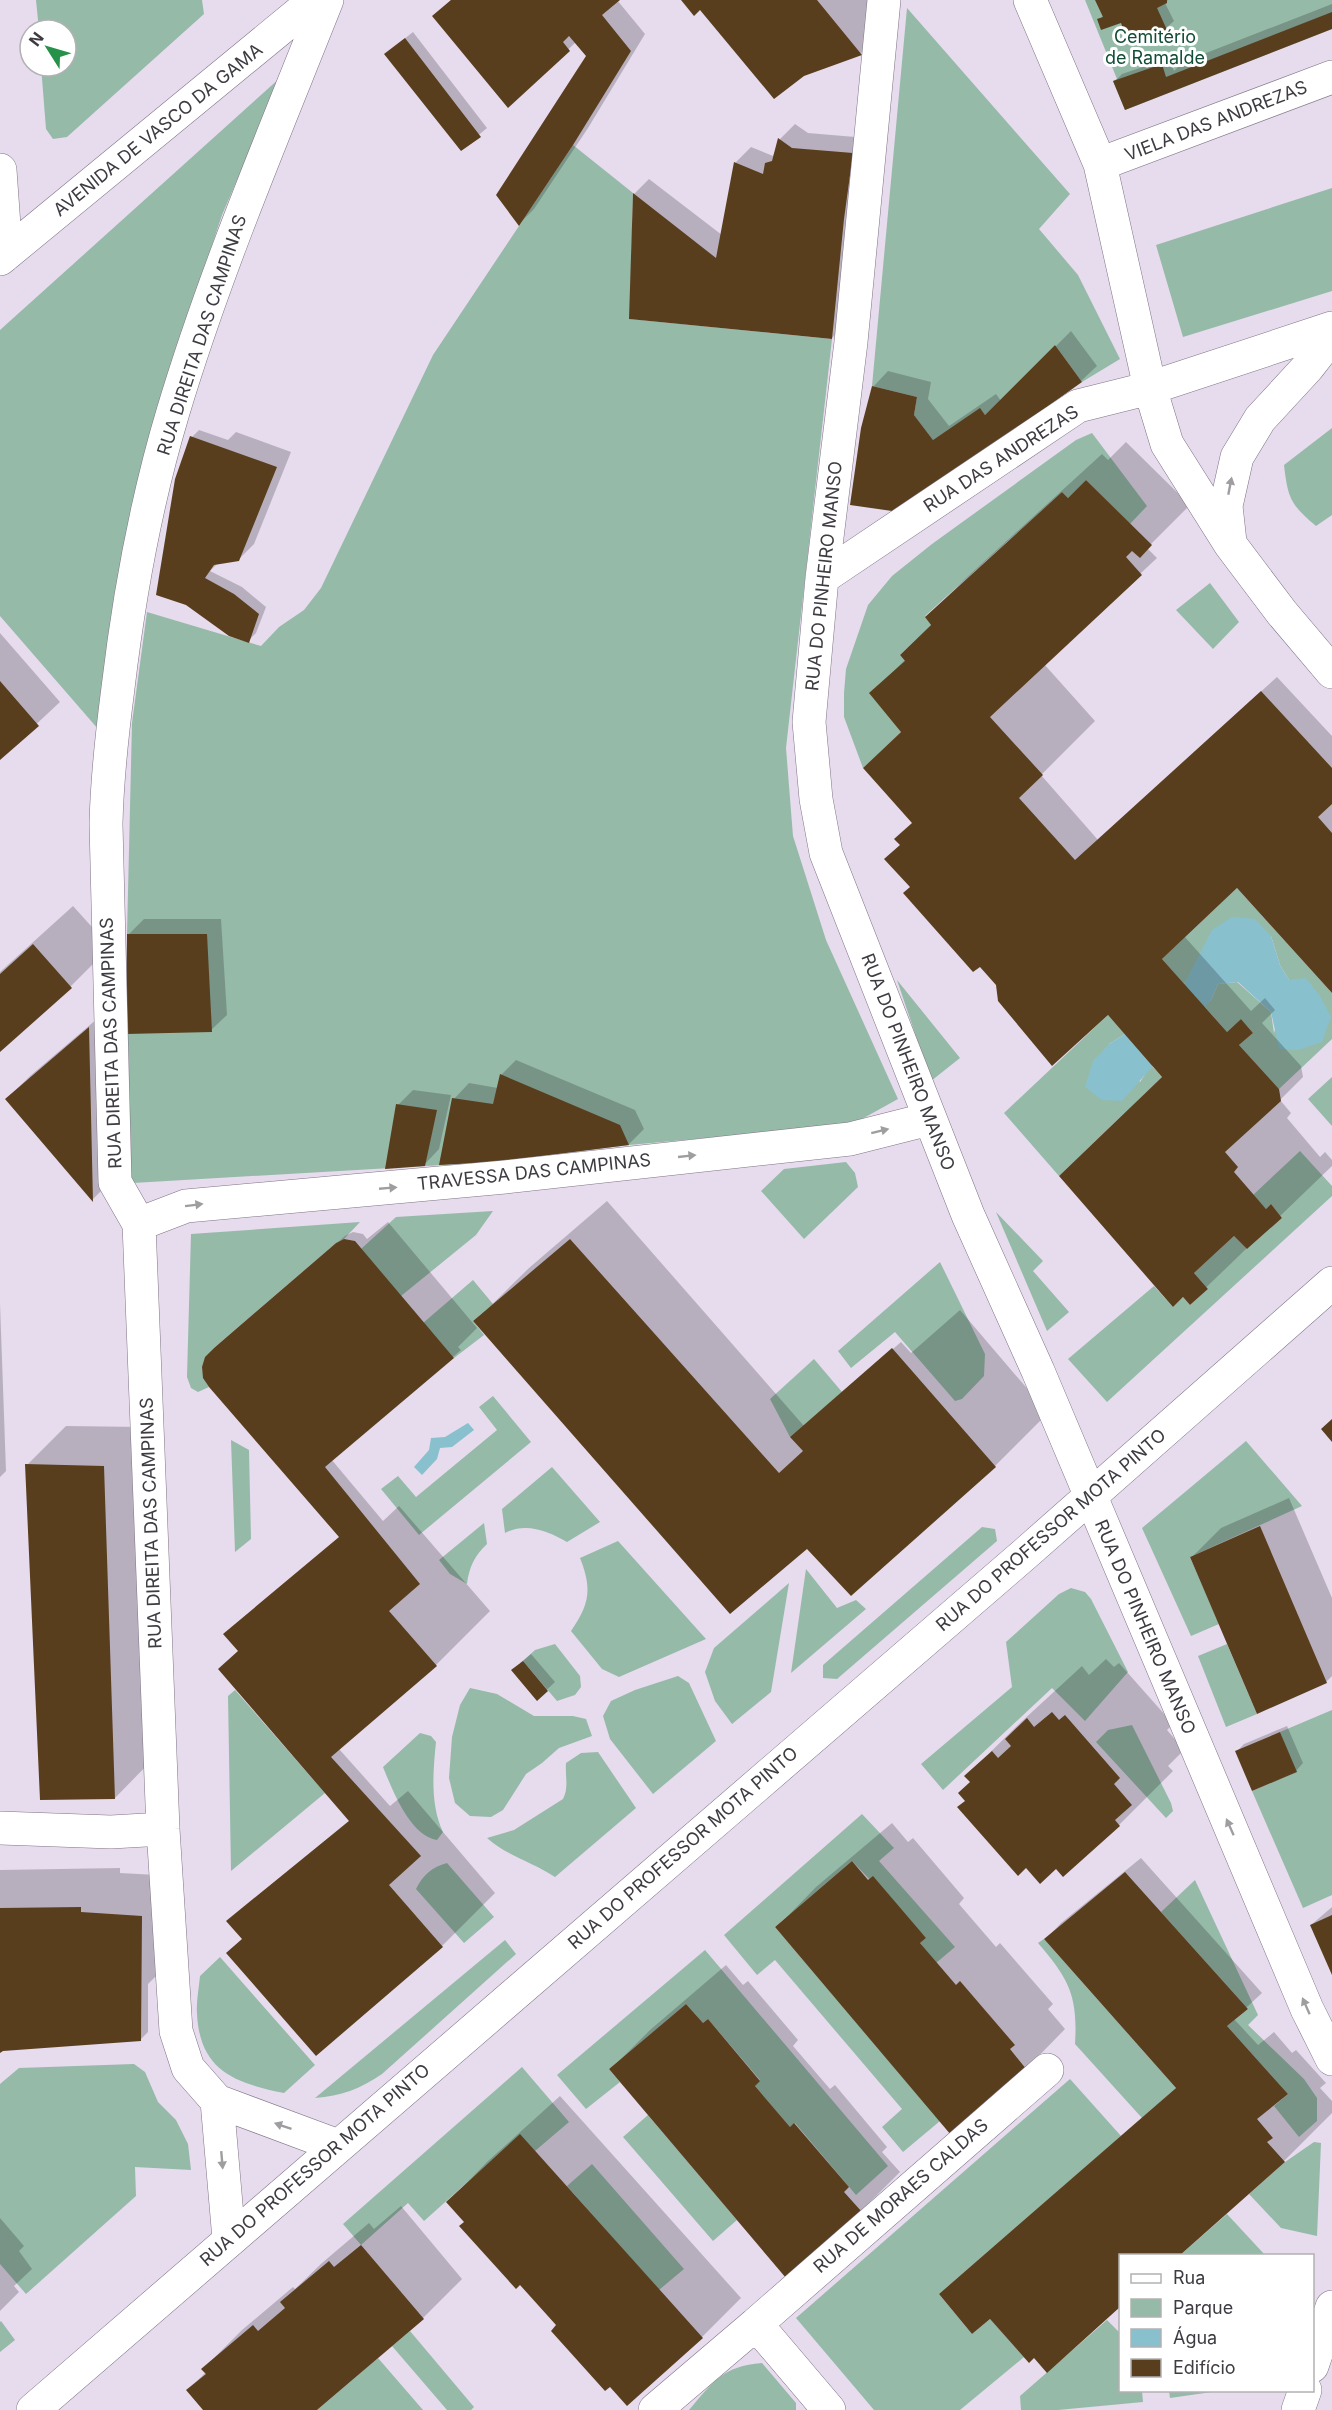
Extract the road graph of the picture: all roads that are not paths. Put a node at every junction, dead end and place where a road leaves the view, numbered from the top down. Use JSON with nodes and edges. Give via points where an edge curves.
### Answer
{"nodes":[{"id":1,"x":315,"y":0,"type":"edge"},
{"id":2,"x":327,"y":0,"type":"edge"},
{"id":3,"x":884,"y":0,"type":"edge"},
{"id":4,"x":1030,"y":0,"type":"edge"},
{"id":5,"x":1332,"y":77,"type":"edge"},
{"id":6,"x":1100,"y":164,"type":"junction"},
{"id":7,"x":0,"y":170,"type":"edge"},
{"id":8,"x":3,"y":257,"type":"edge"},
{"id":9,"x":1332,"y":328,"type":"edge"},
{"id":10,"x":1332,"y":336,"type":"edge"},
{"id":11,"x":1150,"y":388,"type":"junction"},
{"id":12,"x":1230,"y":544,"type":"junction"},
{"id":13,"x":822,"y":578,"type":"junction"},
{"id":14,"x":1332,"y":672,"type":"edge"},
{"id":15,"x":929,"y":1119,"type":"junction"},
{"id":16,"x":139,"y":1224,"type":"junction"},
{"id":17,"x":1332,"y":1283,"type":"edge"},
{"id":18,"x":1090,"y":1498,"type":"junction"},
{"id":19,"x":0,"y":1828,"type":"edge"},
{"id":20,"x":163,"y":1828,"type":"junction"},
{"id":21,"x":1332,"y":2059,"type":"edge"},
{"id":22,"x":1047,"y":2070,"type":"dead end"},
{"id":23,"x":217,"y":2101,"type":"junction"},
{"id":24,"x":338,"y":2146,"type":"junction"},
{"id":25,"x":229,"y":2240,"type":"junction"},
{"id":26,"x":1332,"y":2307,"type":"edge"},
{"id":27,"x":756,"y":2324,"type":"junction"},
{"id":28,"x":1314,"y":2360,"type":"edge"},
{"id":29,"x":1305,"y":2392,"type":"edge"},
{"id":30,"x":33,"y":2410,"type":"edge"},
{"id":31,"x":656,"y":2410,"type":"edge"},
{"id":32,"x":830,"y":2410,"type":"edge"},
{"id":33,"x":1298,"y":2410,"type":"edge"}],
"edges":[{"from":1,"to":8,"type":"street","name":"AVENIDA DE VASCO DA GAMA"},
{"from":2,"to":16,"type":"street","name":"RUA DIREITA DAS CAMPINAS","via":[[223,261],[173,413],[145,518],[125,628],[107,780],[110,1009],[115,1182]]},
{"from":3,"to":13,"type":"street","name":"RUA DO PINHEIRO MANSO","via":[[851,342]]},
{"from":4,"to":6,"type":"street"},
{"from":5,"to":6,"type":"street","name":"VIELA DAS ANDREZAS"},
{"from":6,"to":11,"type":"street"},
{"from":7,"to":8,"type":"street"},
{"from":9,"to":11,"type":"street","name":"RUA DAS ANDREZAS"},
{"from":12,"to":10,"type":"street","one_way":true,"via":[[1226,506],[1237,457],[1260,419]]},
{"from":11,"to":12,"type":"street","via":[[1167,444]]},
{"from":11,"to":13,"type":"street","name":"RUA DAS ANDREZAS","via":[[1078,406]]},
{"from":12,"to":14,"type":"street"},
{"from":13,"to":15,"type":"street","name":"RUA DO PINHEIRO MANSO","via":[[809,722],[826,853]]},
{"from":16,"to":15,"type":"street","name":"TRAVESSA DAS CAMPINAS","one_way":true,"via":[[186,1206],[505,1177],[850,1138]]},
{"from":15,"to":18,"type":"street","name":"RUA DO PINHEIRO MANSO"},
{"from":16,"to":20,"type":"street","name":"RUA DIREITA DAS CAMPINAS"},
{"from":17,"to":18,"type":"street","name":"RUA DO PROFESSOR MOTA PINTO"},
{"from":21,"to":18,"type":"street","name":"RUA DO PINHEIRO MANSO","one_way":true,"via":[[1307,2009]]},
{"from":18,"to":24,"type":"street","name":"RUA DO PROFESSOR MOTA PINTO"},
{"from":19,"to":20,"type":"street","via":[[111,1832]]},
{"from":20,"to":23,"type":"street","name":"RUA DIREITA DAS CAMPINAS","via":[[177,2031],[188,2067]]},
{"from":22,"to":27,"type":"street","name":"RUA DE MORAES CALDAS"},
{"from":24,"to":23,"type":"street","name":"RUA DIREITA DAS CAMPINAS","one_way":true},
{"from":23,"to":25,"type":"street","one_way":true},
{"from":24,"to":25,"type":"street","name":"RUA DO PROFESSOR MOTA PINTO"},
{"from":25,"to":30,"type":"street","name":"RUA DO PROFESSOR MOTA PINTO"},
{"from":26,"to":28,"type":"street"},
{"from":27,"to":31,"type":"street","name":"RUA DE MORAES CALDAS"},
{"from":27,"to":32,"type":"street"},
{"from":29,"to":33,"type":"street"}]}
